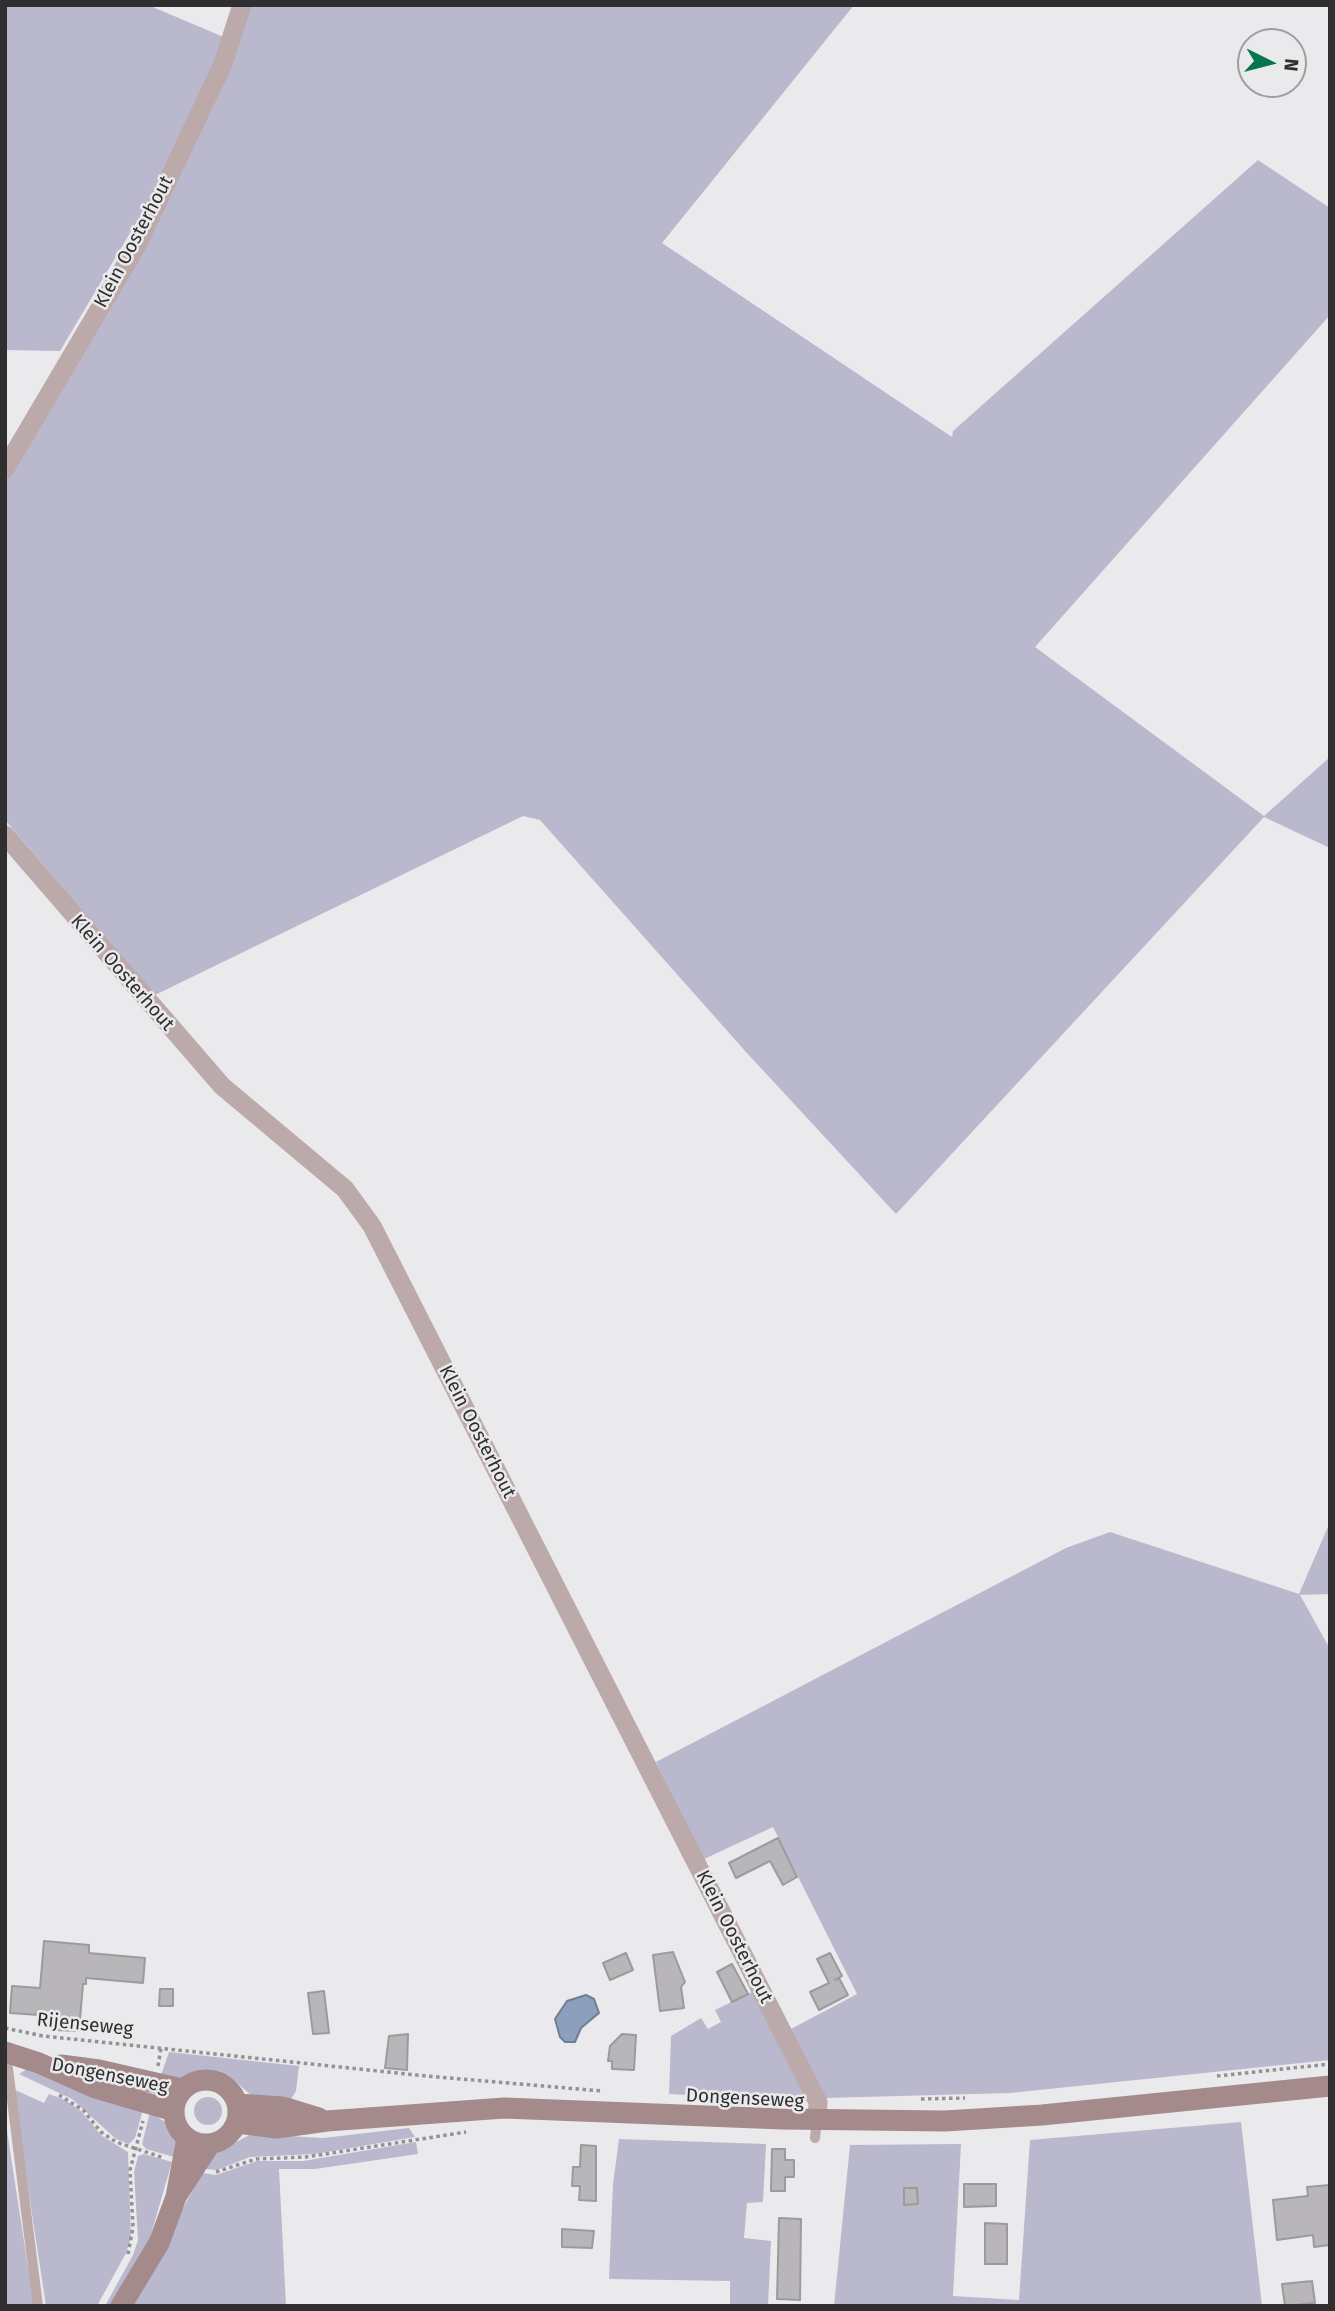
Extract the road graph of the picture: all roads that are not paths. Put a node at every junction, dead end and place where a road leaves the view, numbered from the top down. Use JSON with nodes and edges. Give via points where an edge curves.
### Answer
{"nodes":[{"id":1,"x":242,"y":5,"type":"edge"},
{"id":2,"x":5,"y":469,"type":"edge"},
{"id":3,"x":5,"y":835,"type":"edge"},
{"id":4,"x":6,"y":2053,"type":"edge"},
{"id":5,"x":38,"y":2063,"type":"junction"},
{"id":6,"x":1330,"y":2086,"type":"edge"},
{"id":7,"x":182,"y":2089,"type":"junction"},
{"id":8,"x":174,"y":2111,"type":"junction"},
{"id":9,"x":237,"y":2113,"type":"junction"},
{"id":10,"x":816,"y":2129,"type":"junction"},
{"id":11,"x":187,"y":2138,"type":"junction"},
{"id":12,"x":210,"y":2144,"type":"junction"},
{"id":13,"x":188,"y":2166,"type":"junction"},
{"id":14,"x":38,"y":2306,"type":"edge"},
{"id":15,"x":121,"y":2306,"type":"edge"}],
"edges":[{"from":1,"to":2,"type":"street","name":"Klein Oosterhout","via":[[223,64],[136,247]]},
{"from":3,"to":10,"type":"street","name":"Klein Oosterhout","via":[[222,1087],[345,1189],[372,1226],[818,2102]]},
{"from":4,"to":5,"type":"main road","name":"Dongenseweg"},
{"from":4,"to":14,"type":"lane"},
{"from":5,"to":7,"type":"main road","name":"Dongenseweg","via":[[99,2070]]},
{"from":5,"to":8,"type":"main road","name":"Dongenseweg","via":[[95,2088]]},
{"from":6,"to":10,"type":"main road","name":"Dongenseweg","via":[[1042,2115]]},
{"from":7,"to":8,"type":"main road"},
{"from":7,"to":9,"type":"main road","via":[[203,2079],[214,2080],[225,2085]]},
{"from":8,"to":11,"type":"main road"},
{"from":9,"to":10,"type":"main road","name":"Dongenseweg","via":[[283,2107],[327,2121],[504,2108]]},
{"from":9,"to":12,"type":"main road","via":[[226,2137]]},
{"from":11,"to":12,"type":"main road"},
{"from":11,"to":13,"type":"main road"},
{"from":12,"to":13,"type":"main road"},
{"from":13,"to":15,"type":"main road","via":[[159,2243]]}]}
